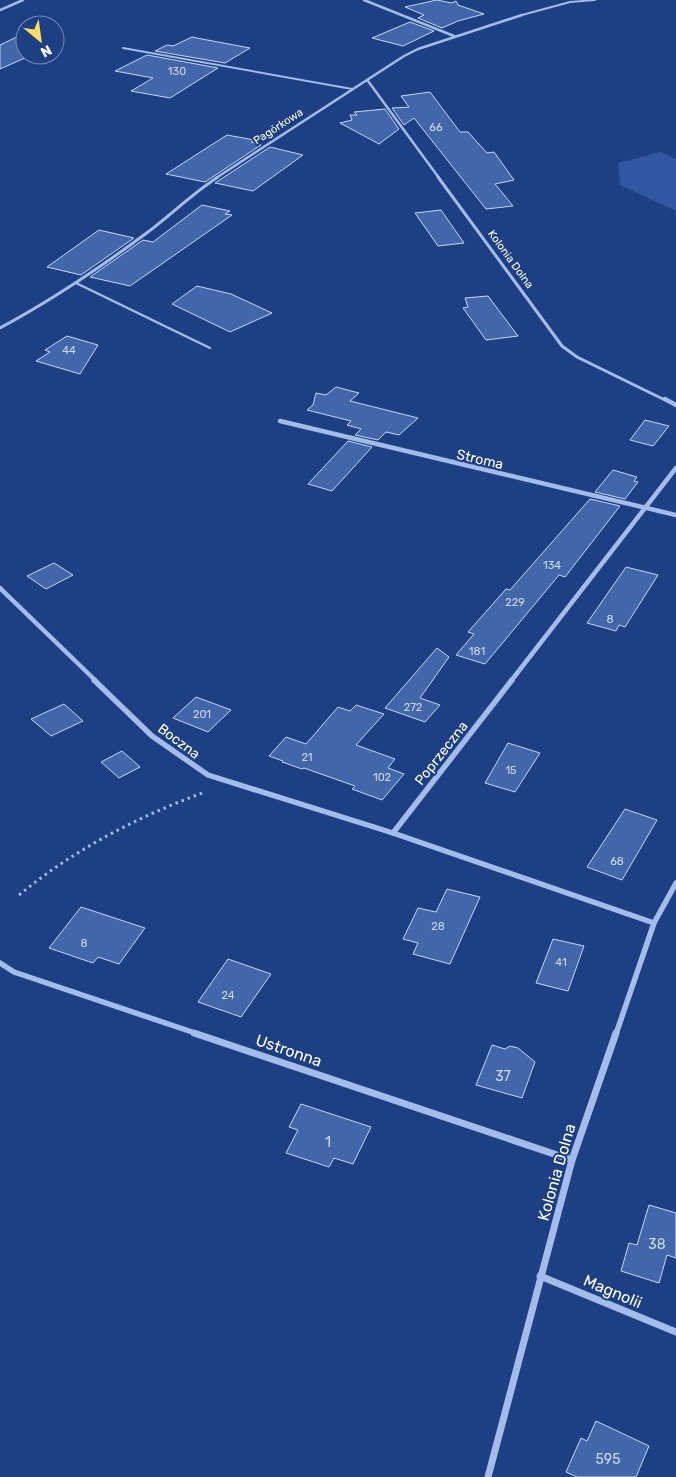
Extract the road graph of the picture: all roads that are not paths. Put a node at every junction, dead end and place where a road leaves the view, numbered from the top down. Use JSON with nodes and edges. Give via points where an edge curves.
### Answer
{"nodes":[{"id":1,"x":23,"y":0,"type":"edge"},
{"id":2,"x":364,"y":0,"type":"edge"},
{"id":3,"x":594,"y":0,"type":"edge"},
{"id":4,"x":0,"y":10,"type":"edge"},
{"id":5,"x":522,"y":15,"type":"joint"},
{"id":6,"x":454,"y":37,"type":"junction"},
{"id":7,"x":123,"y":48,"type":"dead end"},
{"id":8,"x":368,"y":81,"type":"junction"},
{"id":9,"x":352,"y":89,"type":"junction"},
{"id":10,"x":76,"y":283,"type":"junction"},
{"id":11,"x":0,"y":328,"type":"edge"},
{"id":12,"x":210,"y":348,"type":"dead end"},
{"id":13,"x":676,"y":405,"type":"edge"},
{"id":14,"x":280,"y":421,"type":"dead end"},
{"id":15,"x":676,"y":468,"type":"edge"},
{"id":16,"x":645,"y":508,"type":"junction"},
{"id":17,"x":676,"y":515,"type":"edge"},
{"id":18,"x":0,"y":588,"type":"edge"},
{"id":19,"x":393,"y":834,"type":"junction"},
{"id":20,"x":676,"y":883,"type":"edge"},
{"id":21,"x":654,"y":922,"type":"junction"},
{"id":22,"x":0,"y":963,"type":"edge"},
{"id":23,"x":572,"y":1160,"type":"junction"},
{"id":24,"x":540,"y":1276,"type":"junction"},
{"id":25,"x":676,"y":1332,"type":"edge"},
{"id":26,"x":488,"y":1477,"type":"edge"}],
"edges":[{"from":1,"to":4,"type":"street"},
{"from":2,"to":6,"type":"street"},
{"from":3,"to":5,"type":"lane","name":"Pagórkowa","via":[[570,2]]},
{"from":5,"to":6,"type":"street","name":"Pagórkowa"},
{"from":6,"to":8,"type":"street","name":"Pagórkowa","via":[[404,56]]},
{"from":7,"to":9,"type":"lane"},
{"from":8,"to":9,"type":"street","name":"Pagórkowa"},
{"from":8,"to":13,"type":"street","name":"Kolonia Dolna","via":[[562,346],[577,357]]},
{"from":9,"to":10,"type":"street","name":"Pagórkowa","via":[[203,186],[150,231]]},
{"from":10,"to":11,"type":"street","name":"Pagórkowa"},
{"from":10,"to":12,"type":"lane"},
{"from":14,"to":16,"type":"street","name":"Stroma"},
{"from":15,"to":16,"type":"street","name":"Poprzeczna"},
{"from":16,"to":17,"type":"street","name":"Stroma"},
{"from":16,"to":19,"type":"street","name":"Poprzeczna"},
{"from":18,"to":19,"type":"street","name":"Boczna","via":[[152,736],[208,775]]},
{"from":19,"to":21,"type":"street"},
{"from":20,"to":21,"type":"street","name":"Kolonia Dolna"},
{"from":21,"to":23,"type":"street","name":"Kolonia Dolna"},
{"from":22,"to":23,"type":"street","name":"Ustronna","via":[[14,972]]},
{"from":23,"to":24,"type":"street","name":"Kolonia Dolna"},
{"from":24,"to":25,"type":"street","name":"Magnolii"},
{"from":24,"to":26,"type":"street","name":"Kolonia Dolna"}]}
